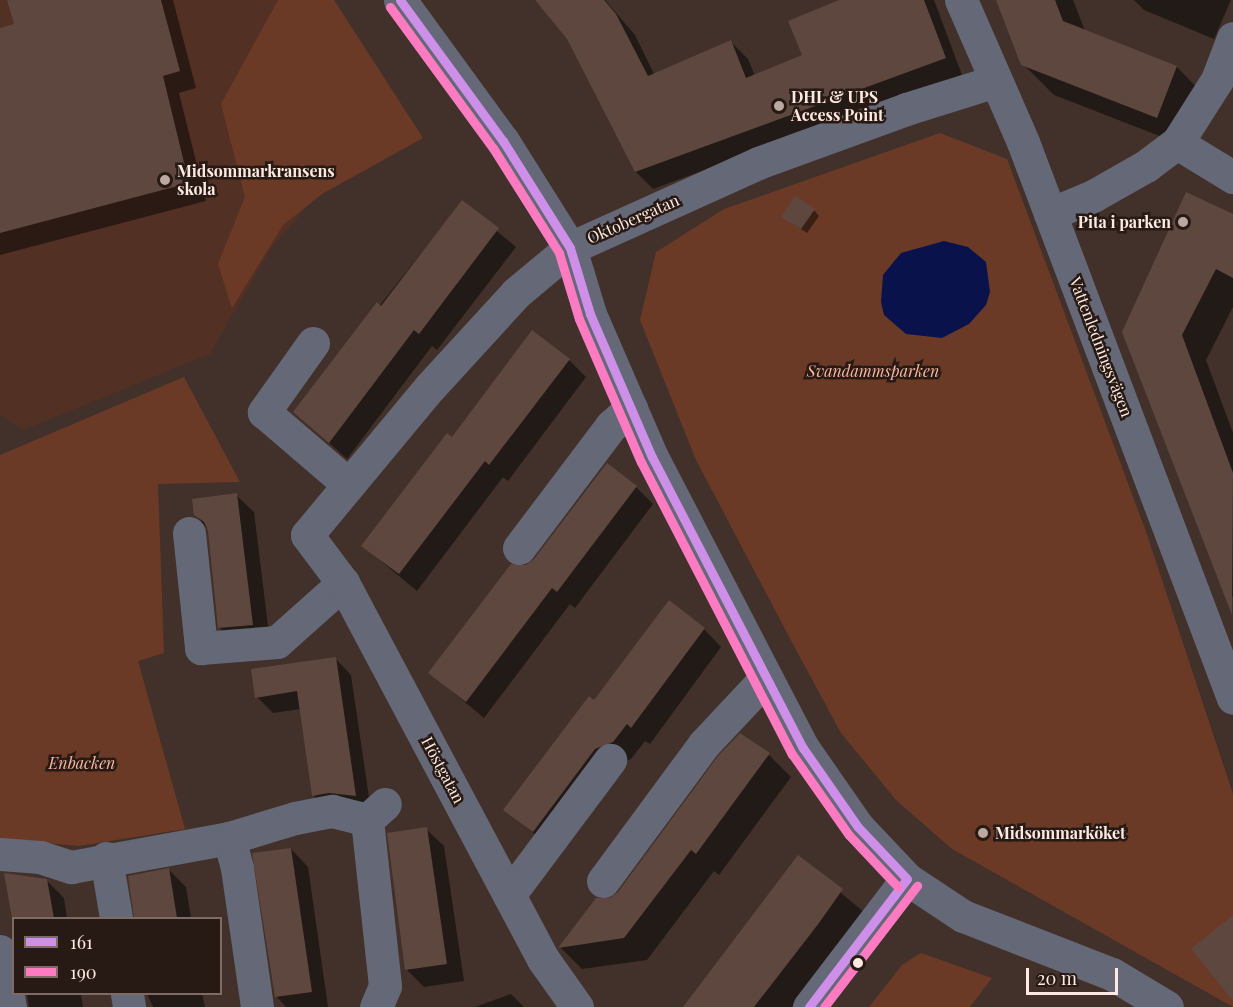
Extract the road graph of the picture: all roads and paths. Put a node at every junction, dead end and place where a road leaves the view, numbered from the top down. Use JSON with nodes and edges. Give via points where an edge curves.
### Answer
{"nodes":[{"id":1,"x":400,"y":0,"type":"edge"},
{"id":2,"x":961,"y":0,"type":"edge"},
{"id":3,"x":1233,"y":38,"type":"edge"},
{"id":4,"x":996,"y":81,"type":"junction"},
{"id":5,"x":1177,"y":142,"type":"junction"},
{"id":6,"x":1233,"y":177,"type":"edge"},
{"id":7,"x":1050,"y":214,"type":"junction"},
{"id":8,"x":570,"y":248,"type":"junction"},
{"id":9,"x":313,"y":343,"type":"dead end"},
{"id":10,"x":631,"y":408,"type":"junction"},
{"id":11,"x":348,"y":484,"type":"junction"},
{"id":12,"x":189,"y":533,"type":"dead end"},
{"id":13,"x":307,"y":535,"type":"joint"},
{"id":14,"x":519,"y":548,"type":"dead end"},
{"id":15,"x":343,"y":583,"type":"junction"},
{"id":16,"x":766,"y":678,"type":"junction"},
{"id":17,"x":1233,"y":698,"type":"edge"},
{"id":18,"x":610,"y":760,"type":"dead end"},
{"id":19,"x":229,"y":838,"type":"junction"},
{"id":20,"x":0,"y":854,"type":"edge"},
{"id":21,"x":106,"y":858,"type":"junction"},
{"id":22,"x":907,"y":879,"type":"junction"},
{"id":23,"x":603,"y":881,"type":"dead end"},
{"id":24,"x":509,"y":895,"type":"junction"},
{"id":25,"x":116,"y":917,"type":"edge"},
{"id":26,"x":0,"y":951,"type":"edge"},
{"id":27,"x":10,"y":1007,"type":"edge"},
{"id":28,"x":257,"y":1007,"type":"edge"},
{"id":29,"x":376,"y":1007,"type":"edge"},
{"id":30,"x":577,"y":1007,"type":"edge"},
{"id":31,"x":809,"y":1007,"type":"edge"},
{"id":32,"x":1167,"y":1007,"type":"edge"}],
"edges":[{"from":1,"to":8,"type":"street","via":[[503,141]]},
{"from":2,"to":4,"type":"street","name":"Vattenledningsvägen"},
{"from":3,"to":5,"type":"street","via":[[1217,81]]},
{"from":4,"to":7,"type":"street","name":"Vattenledningsvägen"},
{"from":4,"to":8,"type":"street","name":"Oktobergatan","via":[[906,108],[758,164]]},
{"from":5,"to":6,"type":"street"},
{"from":5,"to":7,"type":"street","via":[[1120,181]]},
{"from":7,"to":17,"type":"street","name":"Vattenledningsvägen"},
{"from":8,"to":10,"type":"street","via":[[590,314]]},
{"from":8,"to":11,"type":"street","name":"Oktobergatan","via":[[516,293]]},
{"from":9,"to":11,"type":"street","via":[[264,412]]},
{"from":10,"to":14,"type":"street","via":[[611,426]]},
{"from":10,"to":16,"type":"street","via":[[657,467]]},
{"from":11,"to":13,"type":"street","name":"Oktobergatan"},
{"from":12,"to":15,"type":"street","via":[[201,648],[277,642]]},
{"from":13,"to":15,"type":"street","name":"Höstgatan"},
{"from":15,"to":24,"type":"street","name":"Höstgatan"},
{"from":16,"to":22,"type":"street","via":[[809,757],[858,827]]},
{"from":16,"to":23,"type":"street","via":[[704,744]]},
{"from":18,"to":24,"type":"street"},
{"from":19,"to":21,"type":"street"},
{"from":19,"to":28,"type":"street"},
{"from":19,"to":29,"type":"street","via":[[332,811],[376,812],[385,986]]},
{"from":20,"to":21,"type":"street","via":[[40,857],[71,867]]},
{"from":21,"to":25,"type":"street"},
{"from":22,"to":31,"type":"street"},
{"from":22,"to":32,"type":"street","via":[[963,916],[1112,974]]},
{"from":24,"to":30,"type":"street","name":"Höstgatan","via":[[543,959]]},
{"from":26,"to":27,"type":"street"}]}
